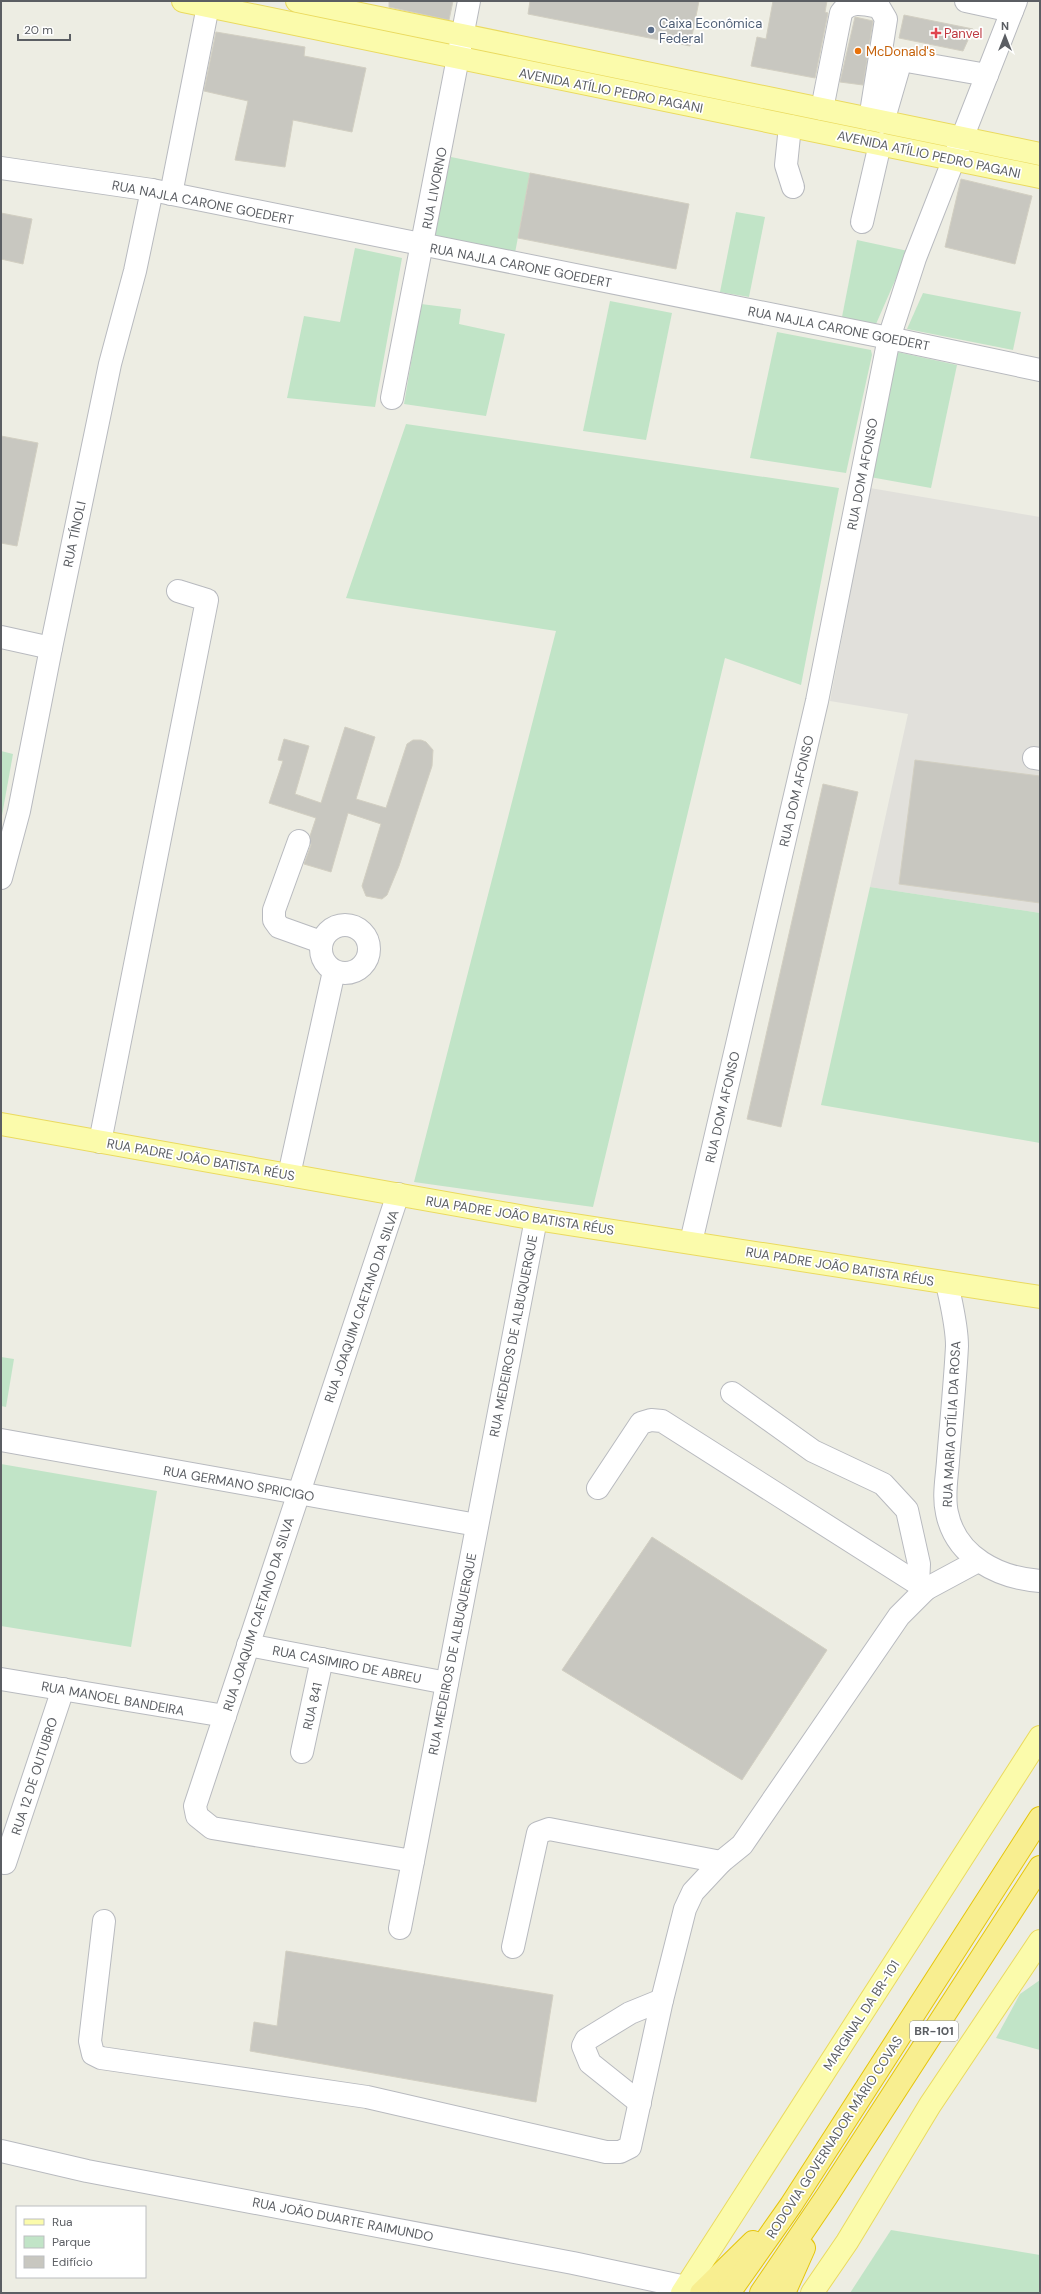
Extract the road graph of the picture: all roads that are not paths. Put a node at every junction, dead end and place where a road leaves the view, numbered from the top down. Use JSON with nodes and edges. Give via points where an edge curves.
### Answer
{"nodes":[{"id":1,"x":183,"y":1,"type":"edge"},
{"id":2,"x":297,"y":1,"type":"edge"},
{"id":3,"x":470,"y":1,"type":"edge"},
{"id":4,"x":966,"y":1,"type":"edge"},
{"id":5,"x":208,"y":6,"type":"junction"},
{"id":6,"x":1014,"y":6,"type":"edge"},
{"id":7,"x":462,"y":35,"type":"junction"},
{"id":8,"x":458,"y":59,"type":"junction"},
{"id":9,"x":987,"y":75,"type":"junction"},
{"id":10,"x":822,"y":110,"type":"junction"},
{"id":11,"x":876,"y":121,"type":"junction"},
{"id":12,"x":790,"y":126,"type":"junction"},
{"id":13,"x":962,"y":138,"type":"junction"},
{"id":14,"x":880,"y":144,"type":"junction"},
{"id":15,"x":1040,"y":154,"type":"edge"},
{"id":16,"x":954,"y":159,"type":"junction"},
{"id":17,"x":1,"y":168,"type":"edge"},
{"id":18,"x":1040,"y":177,"type":"edge"},
{"id":19,"x":793,"y":187,"type":"dead end"},
{"id":20,"x":161,"y":192,"type":"junction"},
{"id":21,"x":862,"y":222,"type":"dead end"},
{"id":22,"x":423,"y":246,"type":"junction"},
{"id":23,"x":889,"y":338,"type":"junction"},
{"id":24,"x":1040,"y":370,"type":"edge"},
{"id":25,"x":392,"y":398,"type":"dead end"},
{"id":26,"x":178,"y":591,"type":"dead end"},
{"id":27,"x":1,"y":637,"type":"edge"},
{"id":28,"x":50,"y":648,"type":"junction"},
{"id":29,"x":299,"y":841,"type":"dead end"},
{"id":30,"x":1,"y":878,"type":"edge"},
{"id":31,"x":321,"y":942,"type":"junction"},
{"id":32,"x":334,"y":971,"type":"junction"},
{"id":33,"x":1,"y":1124,"type":"edge"},
{"id":34,"x":100,"y":1142,"type":"junction"},
{"id":35,"x":289,"y":1175,"type":"junction"},
{"id":36,"x":398,"y":1194,"type":"junction"},
{"id":37,"x":536,"y":1219,"type":"junction"},
{"id":38,"x":691,"y":1242,"type":"junction"},
{"id":39,"x":947,"y":1283,"type":"junction"},
{"id":40,"x":1040,"y":1297,"type":"edge"},
{"id":41,"x":732,"y":1393,"type":"dead end"},
{"id":42,"x":1,"y":1440,"type":"edge"},
{"id":43,"x":598,"y":1488,"type":"dead end"},
{"id":44,"x":298,"y":1493,"type":"junction"},
{"id":45,"x":477,"y":1525,"type":"junction"},
{"id":46,"x":978,"y":1562,"type":"junction"},
{"id":47,"x":1040,"y":1581,"type":"edge"},
{"id":48,"x":922,"y":1586,"type":"junction"},
{"id":49,"x":248,"y":1645,"type":"junction"},
{"id":50,"x":322,"y":1659,"type":"junction"},
{"id":51,"x":1,"y":1679,"type":"edge"},
{"id":52,"x":447,"y":1683,"type":"junction"},
{"id":53,"x":63,"y":1689,"type":"junction"},
{"id":54,"x":225,"y":1716,"type":"junction"},
{"id":55,"x":1040,"y":1737,"type":"edge"},
{"id":56,"x":302,"y":1752,"type":"dead end"},
{"id":57,"x":1040,"y":1818,"type":"edge"},
{"id":58,"x":413,"y":1860,"type":"junction"},
{"id":59,"x":5,"y":1862,"type":"dead end"},
{"id":60,"x":721,"y":1862,"type":"junction"},
{"id":61,"x":1040,"y":1867,"type":"edge"},
{"id":62,"x":104,"y":1922,"type":"dead end"},
{"id":63,"x":400,"y":1928,"type":"dead end"},
{"id":64,"x":1040,"y":1940,"type":"edge"},
{"id":65,"x":513,"y":1947,"type":"dead end"},
{"id":66,"x":1031,"y":1964,"type":"edge"},
{"id":67,"x":662,"y":2000,"type":"junction"},
{"id":68,"x":640,"y":2103,"type":"junction"},
{"id":69,"x":1,"y":2151,"type":"edge"},
{"id":70,"x":827,"y":2196,"type":"junction"},
{"id":71,"x":791,"y":2205,"type":"junction"},
{"id":72,"x":690,"y":2291,"type":"edge"},
{"id":73,"x":729,"y":2293,"type":"edge"},
{"id":74,"x":760,"y":2293,"type":"edge"},
{"id":75,"x":784,"y":2293,"type":"edge"},
{"id":76,"x":812,"y":2293,"type":"edge"}],
"edges":[{"from":1,"to":5,"type":"main road","name":"AVENIDA ATÍLIO PEDRO PAGANI"},
{"from":2,"to":7,"type":"main road","name":"AVENIDA ATÍLIO PEDRO PAGANI"},
{"from":3,"to":7,"type":"street","name":"RUA LIVORNO"},
{"from":4,"to":6,"type":"street"},
{"from":5,"to":8,"type":"main road","name":"AVENIDA ATÍLIO PEDRO PAGANI"},
{"from":5,"to":20,"type":"street","name":"RUA TÍNOLI"},
{"from":6,"to":9,"type":"street","name":"RUA DOM AFONSO"},
{"from":7,"to":8,"type":"street","name":"RUA LIVORNO"},
{"from":7,"to":10,"type":"main road","name":"AVENIDA ATÍLIO PEDRO PAGANI"},
{"from":8,"to":12,"type":"main road","name":"AVENIDA ATÍLIO PEDRO PAGANI"},
{"from":8,"to":22,"type":"street","name":"RUA LIVORNO"},
{"from":9,"to":11,"type":"street","via":[[901,60]]},
{"from":9,"to":13,"type":"street","name":"RUA DOM AFONSO"},
{"from":10,"to":11,"type":"main road","name":"AVENIDA ATÍLIO PEDRO PAGANI"},
{"from":10,"to":11,"type":"street","via":[[841,13],[854,2],[879,7],[886,20]]},
{"from":11,"to":13,"type":"main road","name":"AVENIDA ATÍLIO PEDRO PAGANI"},
{"from":12,"to":14,"type":"main road","name":"AVENIDA ATÍLIO PEDRO PAGANI"},
{"from":12,"to":19,"type":"street","via":[[786,165]]},
{"from":13,"to":15,"type":"main road","name":"AVENIDA ATÍLIO PEDRO PAGANI"},
{"from":13,"to":16,"type":"street","name":"RUA DOM AFONSO"},
{"from":14,"to":16,"type":"main road","name":"AVENIDA ATÍLIO PEDRO PAGANI"},
{"from":14,"to":21,"type":"street"},
{"from":16,"to":18,"type":"main road","name":"AVENIDA ATÍLIO PEDRO PAGANI"},
{"from":16,"to":23,"type":"street","name":"RUA DOM AFONSO","via":[[915,258]]},
{"from":17,"to":20,"type":"street","name":"RUA NAJLA CARONE GOEDERT"},
{"from":20,"to":22,"type":"street","name":"RUA NAJLA CARONE GOEDERT"},
{"from":20,"to":28,"type":"street","name":"RUA TÍNOLI","via":[[135,271],[110,364]]},
{"from":22,"to":23,"type":"street","name":"RUA NAJLA CARONE GOEDERT"},
{"from":22,"to":25,"type":"street","name":"RUA LIVORNO"},
{"from":23,"to":24,"type":"street","name":"RUA NAJLA CARONE GOEDERT"},
{"from":23,"to":38,"type":"street","name":"RUA DOM AFONSO","via":[[817,701]]},
{"from":26,"to":34,"type":"street","via":[[207,600]]},
{"from":27,"to":28,"type":"street"},
{"from":28,"to":30,"type":"street","name":"RUA TÍNOLI","via":[[19,811]]},
{"from":29,"to":31,"type":"street","via":[[274,910],[274,920],[279,927]]},
{"from":31,"to":32,"type":"street","via":[[322,959]]},
{"from":31,"to":32,"type":"street","via":[[329,929],[344,924],[358,928],[368,939],[370,954],[362,967],[349,974]]},
{"from":32,"to":35,"type":"street"},
{"from":33,"to":34,"type":"main road","name":"RUA PADRE JOÃO BATISTA RÉUS"},
{"from":34,"to":35,"type":"main road","name":"RUA PADRE JOÃO BATISTA RÉUS"},
{"from":35,"to":36,"type":"main road","name":"RUA PADRE JOÃO BATISTA RÉUS"},
{"from":36,"to":37,"type":"main road","name":"RUA PADRE JOÃO BATISTA RÉUS"},
{"from":36,"to":44,"type":"street","name":"RUA JOAQUIM CAETANO DA SILVA"},
{"from":37,"to":38,"type":"main road","name":"RUA PADRE JOÃO BATISTA RÉUS"},
{"from":37,"to":45,"type":"street","name":"RUA MEDEIROS DE ALBUQUERQUE"},
{"from":38,"to":39,"type":"main road","name":"RUA PADRE JOÃO BATISTA RÉUS"},
{"from":39,"to":40,"type":"main road","name":"RUA PADRE JOÃO BATISTA RÉUS"},
{"from":39,"to":46,"type":"street","name":"RUA MARIA OTÍLIA DA ROSA","via":[[957,1344],[946,1512],[952,1529]]},
{"from":41,"to":48,"type":"street","via":[[813,1451],[883,1484],[907,1510]]},
{"from":42,"to":44,"type":"street","name":"RUA GERMANO SPRICIGO"},
{"from":43,"to":48,"type":"street","via":[[641,1423],[651,1420],[662,1421]]},
{"from":44,"to":45,"type":"street","name":"RUA GERMANO SPRICIGO"},
{"from":44,"to":49,"type":"street","name":"RUA JOAQUIM CAETANO DA SILVA"},
{"from":45,"to":52,"type":"street","name":"RUA MEDEIROS DE ALBUQUERQUE"},
{"from":46,"to":47,"type":"street","name":"RUA MARIA OTÍLIA DA ROSA","via":[[1010,1576]]},
{"from":46,"to":48,"type":"street"},
{"from":48,"to":60,"type":"street","via":[[742,1845]]},
{"from":49,"to":50,"type":"street","name":"RUA CASIMIRO DE ABREU"},
{"from":49,"to":54,"type":"street","name":"RUA JOAQUIM CAETANO DA SILVA"},
{"from":50,"to":52,"type":"street","name":"RUA CASIMIRO DE ABREU"},
{"from":50,"to":56,"type":"street","name":"RUA 841"},
{"from":51,"to":53,"type":"street","name":"RUA MANOEL BANDEIRA"},
{"from":52,"to":58,"type":"street","name":"RUA MEDEIROS DE ALBUQUERQUE"},
{"from":53,"to":54,"type":"street","name":"RUA MANOEL BANDEIRA"},
{"from":53,"to":59,"type":"street","name":"RUA 12 DE OUTUBRO"},
{"from":54,"to":58,"type":"street","name":"RUA JOAQUIM CAETANO DA SILVA","via":[[195,1806],[197,1816],[203,1823],[212,1828]]},
{"from":55,"to":72,"type":"main road","name":"MARGINAL DA BR-101"},
{"from":57,"to":71,"type":"highway","name":"RODOVIA GOVERNADOR MÁRIO COVAS","number":"BR-101"},
{"from":58,"to":63,"type":"street","name":"RUA MEDEIROS DE ALBUQUERQUE"},
{"from":60,"to":65,"type":"street","via":[[549,1829],[542,1830],[538,1833]]},
{"from":60,"to":67,"type":"street","via":[[693,1892],[685,1909]]},
{"from":61,"to":70,"type":"highway","name":"RODOVIA GOVERNADOR MÁRIO COVAS","number":"BR-101"},
{"from":62,"to":68,"type":"street","via":[[90,2041],[93,2054],[101,2058],[367,2097],[606,2152],[620,2152],[630,2147]]},
{"from":64,"to":66,"type":"main road"},
{"from":66,"to":76,"type":"main road","via":[[938,2093],[847,2242]]},
{"from":67,"to":68,"type":"street"},
{"from":67,"to":68,"type":"street","via":[[630,2013],[586,2040],[583,2046],[590,2063]]},
{"from":69,"to":72,"type":"street","name":"RUA JOÃO DUARTE RAIMUNDO","via":[[95,2172],[573,2263]]},
{"from":70,"to":74,"type":"highway","name":"RODOVIA GOVERNADOR MÁRIO COVAS","number":"BR-101"},
{"from":70,"to":75,"type":"highway"},
{"from":71,"to":72,"type":"highway"},
{"from":71,"to":73,"type":"highway","name":"RODOVIA GOVERNADOR MÁRIO COVAS","number":"BR-101"}]}
